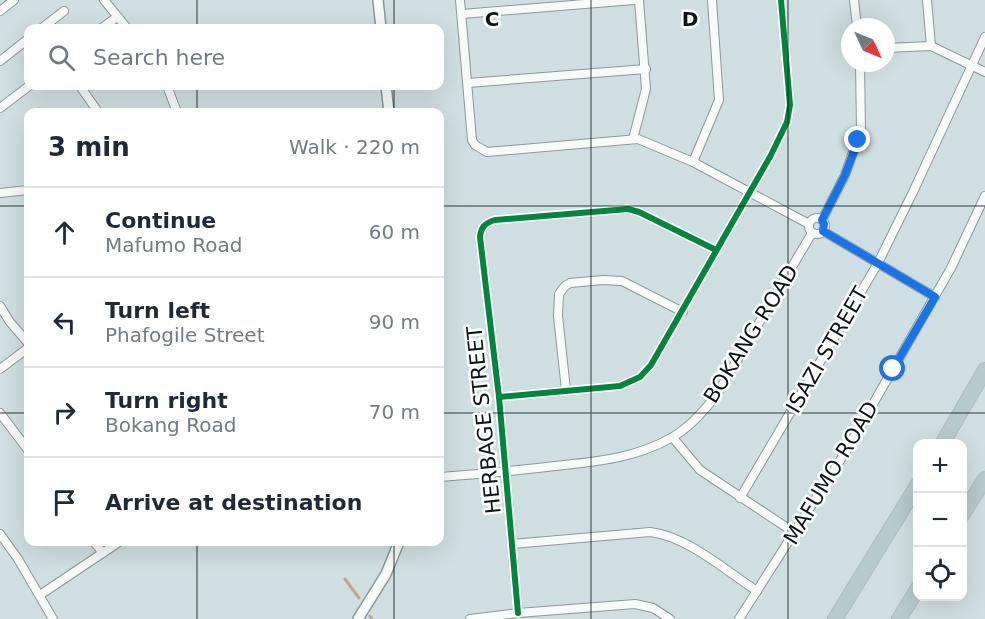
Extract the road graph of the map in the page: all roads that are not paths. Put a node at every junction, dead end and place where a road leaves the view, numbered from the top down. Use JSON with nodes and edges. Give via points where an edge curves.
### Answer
{"nodes":[{"id":1,"x":14,"y":0,"type":"edge"},
{"id":2,"x":104,"y":0,"type":"edge"},
{"id":3,"x":378,"y":0,"type":"edge"},
{"id":4,"x":460,"y":0,"type":"edge"},
{"id":5,"x":634,"y":0,"type":"edge"},
{"id":6,"x":639,"y":0,"type":"edge"},
{"id":7,"x":712,"y":0,"type":"edge"},
{"id":8,"x":781,"y":0,"type":"edge"},
{"id":9,"x":854,"y":0,"type":"edge"},
{"id":10,"x":927,"y":0,"type":"edge"},
{"id":11,"x":64,"y":10,"type":"dead end"},
{"id":12,"x":0,"y":11,"type":"edge"},
{"id":13,"x":462,"y":14,"type":"junction"},
{"id":14,"x":117,"y":17,"type":"junction"},
{"id":15,"x":856,"y":18,"type":"edge"},
{"id":16,"x":47,"y":24,"type":"edge"},
{"id":17,"x":107,"y":24,"type":"edge"},
{"id":18,"x":123,"y":24,"type":"edge"},
{"id":19,"x":381,"y":24,"type":"edge"},
{"id":20,"x":985,"y":37,"type":"edge"},
{"id":21,"x":24,"y":42,"type":"edge"},
{"id":22,"x":931,"y":46,"type":"junction"},
{"id":23,"x":895,"y":48,"type":"edge"},
{"id":24,"x":0,"y":61,"type":"edge"},
{"id":25,"x":972,"y":65,"type":"junction"},
{"id":26,"x":646,"y":69,"type":"junction"},
{"id":27,"x":860,"y":72,"type":"edge"},
{"id":28,"x":985,"y":72,"type":"edge"},
{"id":29,"x":468,"y":83,"type":"junction"},
{"id":30,"x":24,"y":89,"type":"edge"},
{"id":31,"x":83,"y":90,"type":"edge"},
{"id":32,"x":169,"y":90,"type":"edge"},
{"id":33,"x":387,"y":90,"type":"edge"},
{"id":34,"x":0,"y":108,"type":"edge"},
{"id":35,"x":95,"y":108,"type":"edge"},
{"id":36,"x":175,"y":108,"type":"edge"},
{"id":37,"x":389,"y":108,"type":"edge"},
{"id":38,"x":633,"y":139,"type":"junction"},
{"id":39,"x":693,"y":162,"type":"junction"},
{"id":40,"x":24,"y":190,"type":"edge"},
{"id":41,"x":0,"y":192,"type":"edge"},
{"id":42,"x":749,"y":193,"type":"junction"},
{"id":43,"x":985,"y":196,"type":"edge"},
{"id":44,"x":822,"y":220,"type":"junction"},
{"id":45,"x":808,"y":224,"type":"junction"},
{"id":46,"x":823,"y":231,"type":"junction"},
{"id":47,"x":812,"y":233,"type":"junction"},
{"id":48,"x":716,"y":250,"type":"junction"},
{"id":49,"x":878,"y":263,"type":"junction"},
{"id":50,"x":935,"y":297,"type":"junction"},
{"id":51,"x":0,"y":306,"type":"edge"},
{"id":52,"x":683,"y":312,"type":"junction"},
{"id":53,"x":24,"y":338,"type":"edge"},
{"id":54,"x":24,"y":351,"type":"edge"},
{"id":55,"x":0,"y":369,"type":"edge"},
{"id":56,"x":985,"y":370,"type":"edge"},
{"id":57,"x":566,"y":390,"type":"junction"},
{"id":58,"x":499,"y":397,"type":"junction"},
{"id":59,"x":0,"y":413,"type":"edge"},
{"id":60,"x":24,"y":438,"type":"edge"},
{"id":61,"x":673,"y":438,"type":"junction"},
{"id":62,"x":945,"y":439,"type":"edge"},
{"id":63,"x":506,"y":472,"type":"junction"},
{"id":64,"x":444,"y":477,"type":"edge"},
{"id":65,"x":985,"y":478,"type":"edge"},
{"id":66,"x":913,"y":492,"type":"edge"},
{"id":67,"x":741,"y":498,"type":"junction"},
{"id":68,"x":967,"y":508,"type":"edge"},
{"id":69,"x":795,"y":533,"type":"junction"},
{"id":70,"x":0,"y":534,"type":"edge"},
{"id":71,"x":513,"y":544,"type":"junction"},
{"id":72,"x":97,"y":546,"type":"edge"},
{"id":73,"x":113,"y":546,"type":"edge"},
{"id":74,"x":397,"y":546,"type":"edge"},
{"id":75,"x":103,"y":553,"type":"junction"},
{"id":76,"x":757,"y":591,"type":"junction"},
{"id":77,"x":40,"y":595,"type":"junction"},
{"id":78,"x":913,"y":596,"type":"edge"},
{"id":79,"x":595,"y":608,"type":"junction"},
{"id":80,"x":518,"y":613,"type":"junction"},
{"id":81,"x":53,"y":619,"type":"edge"},
{"id":82,"x":358,"y":619,"type":"edge"},
{"id":83,"x":470,"y":619,"type":"edge"},
{"id":84,"x":596,"y":619,"type":"edge"},
{"id":85,"x":670,"y":619,"type":"edge"},
{"id":86,"x":739,"y":619,"type":"edge"},
{"id":87,"x":835,"y":619,"type":"edge"},
{"id":88,"x":899,"y":619,"type":"edge"}],
"edges":[{"from":1,"to":12,"type":"street"},
{"from":2,"to":14,"type":"street"},
{"from":3,"to":19,"type":"street"},
{"from":4,"to":13,"type":"street"},
{"from":5,"to":13,"type":"street"},
{"from":6,"to":26,"type":"street"},
{"from":7,"to":39,"type":"street","via":[[719,100]]},
{"from":8,"to":42,"type":"street","via":[[789,112]]},
{"from":9,"to":15,"type":"street"},
{"from":10,"to":22,"type":"street"},
{"from":11,"to":16,"type":"street"},
{"from":13,"to":29,"type":"street"},
{"from":14,"to":17,"type":"street"},
{"from":14,"to":18,"type":"street"},
{"from":20,"to":25,"type":"street","name":"ISAZI STREET"},
{"from":21,"to":24,"type":"street"},
{"from":22,"to":23,"type":"street"},
{"from":22,"to":25,"type":"street"},
{"from":25,"to":28,"type":"street"},
{"from":25,"to":49,"type":"street","name":"ISAZI STREET"},
{"from":26,"to":29,"type":"street"},
{"from":26,"to":38,"type":"street","via":[[646,88]]},
{"from":27,"to":44,"type":"street","via":[[861,130],[845,175]]},
{"from":29,"to":38,"type":"street","via":[[472,140],[488,152]]},
{"from":30,"to":34,"type":"street"},
{"from":31,"to":35,"type":"street"},
{"from":32,"to":36,"type":"street"},
{"from":33,"to":37,"type":"street"},
{"from":38,"to":39,"type":"street"},
{"from":39,"to":42,"type":"street"},
{"from":40,"to":41,"type":"street"},
{"from":42,"to":45,"type":"street"},
{"from":42,"to":48,"type":"street"},
{"from":43,"to":50,"type":"street","name":"MAFUMO ROAD"},
{"from":44,"to":45,"type":"street","via":[[814,218]]},
{"from":44,"to":46,"type":"street"},
{"from":45,"to":47,"type":"street"},
{"from":46,"to":47,"type":"street"},
{"from":46,"to":49,"type":"street"},
{"from":47,"to":61,"type":"street","name":"BOKANG ROAD","via":[[722,388]]},
{"from":48,"to":52,"type":"street"},
{"from":48,"to":58,"type":"street","name":"HERBAGE STREET","via":[[628,209],[495,220],[483,226],[480,237]]},
{"from":49,"to":50,"type":"street"},
{"from":49,"to":67,"type":"street","name":"ISAZI STREET"},
{"from":50,"to":69,"type":"street","name":"MAFUMO ROAD"},
{"from":51,"to":53,"type":"street"},
{"from":52,"to":57,"type":"street","via":[[640,377],[620,386]]},
{"from":52,"to":57,"type":"street","via":[[622,281],[565,286],[559,294],[558,316]]},
{"from":54,"to":55,"type":"street"},
{"from":56,"to":62,"type":"highway"},
{"from":57,"to":58,"type":"street"},
{"from":58,"to":63,"type":"street","name":"HERBAGE STREET"},
{"from":59,"to":60,"type":"street"},
{"from":61,"to":63,"type":"street","name":"BOKANG ROAD","via":[[629,456]]},
{"from":61,"to":67,"type":"street","via":[[697,468]]},
{"from":63,"to":64,"type":"street","name":"BOKANG ROAD"},
{"from":63,"to":71,"type":"street","name":"HERBAGE STREET"},
{"from":65,"to":68,"type":"highway"},
{"from":66,"to":87,"type":"highway"},
{"from":67,"to":69,"type":"street"},
{"from":69,"to":76,"type":"street","name":"MAFUMO ROAD"},
{"from":70,"to":77,"type":"street"},
{"from":71,"to":76,"type":"street","via":[[660,533],[686,544]]},
{"from":71,"to":80,"type":"street","name":"HERBAGE STREET"},
{"from":72,"to":75,"type":"street"},
{"from":73,"to":75,"type":"street"},
{"from":74,"to":82,"type":"street","via":[[386,574]]},
{"from":75,"to":77,"type":"street"},
{"from":76,"to":86,"type":"street","name":"MAFUMO ROAD"},
{"from":77,"to":81,"type":"street"},
{"from":78,"to":88,"type":"highway"},
{"from":79,"to":80,"type":"street"},
{"from":79,"to":84,"type":"street"},
{"from":79,"to":85,"type":"street","via":[[640,604]]},
{"from":80,"to":83,"type":"street"}]}
